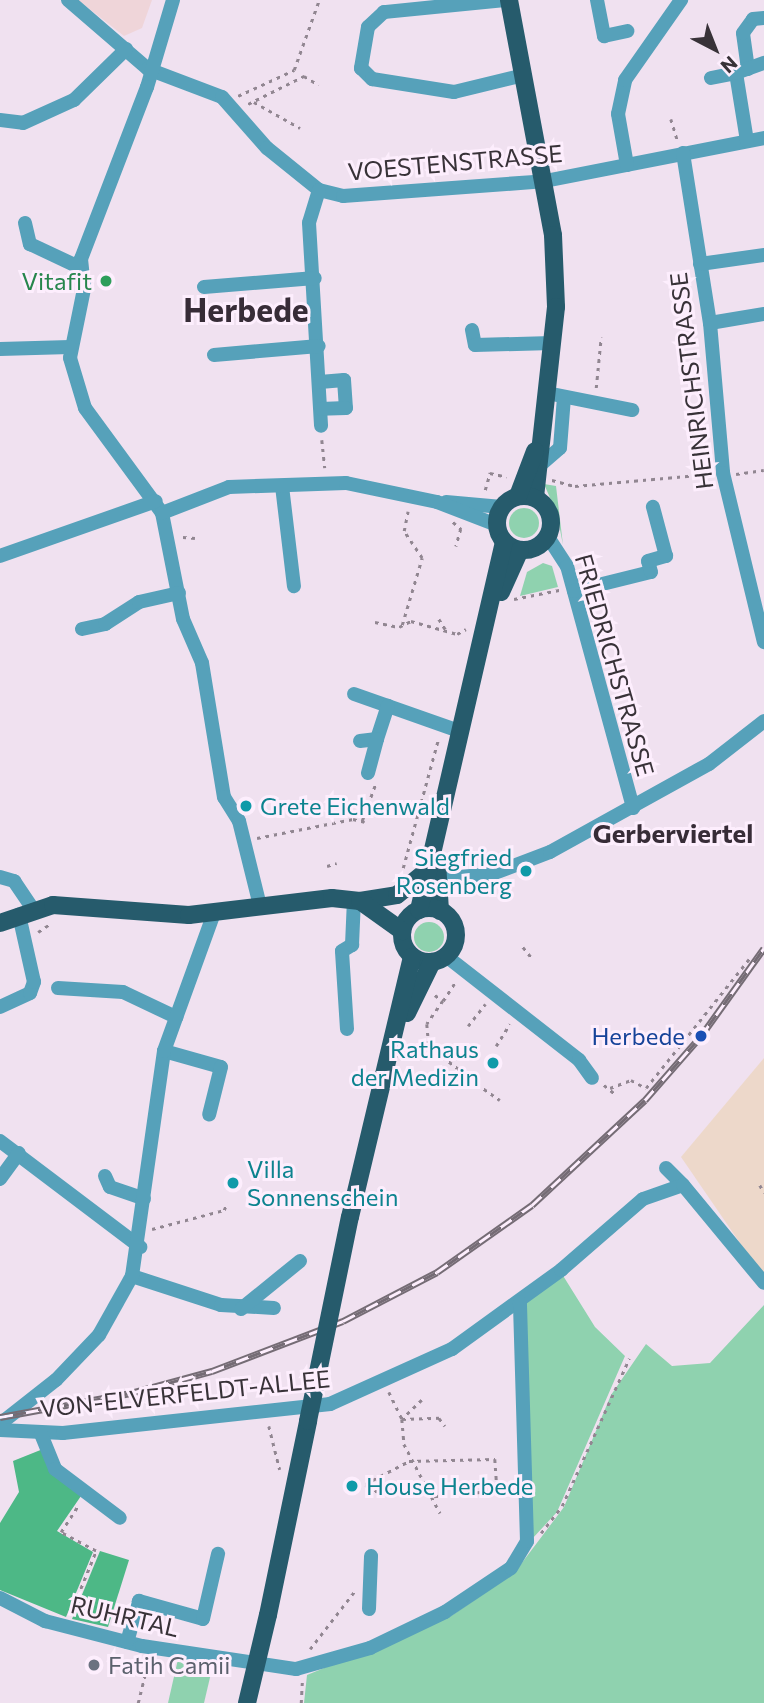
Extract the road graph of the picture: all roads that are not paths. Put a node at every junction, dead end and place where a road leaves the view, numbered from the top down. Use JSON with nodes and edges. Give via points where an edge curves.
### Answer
{"nodes":[{"id":1,"x":68,"y":0,"type":"edge"},
{"id":2,"x":173,"y":0,"type":"edge"},
{"id":3,"x":507,"y":0,"type":"edge"},
{"id":4,"x":597,"y":0,"type":"edge"},
{"id":5,"x":681,"y":0,"type":"edge"},
{"id":6,"x":764,"y":18,"type":"edge"},
{"id":7,"x":627,"y":31,"type":"dead end"},
{"id":8,"x":126,"y":49,"type":"junction"},
{"id":9,"x":764,"y":63,"type":"edge"},
{"id":10,"x":148,"y":69,"type":"junction"},
{"id":11,"x":742,"y":71,"type":"junction"},
{"id":12,"x":524,"y":75,"type":"junction"},
{"id":13,"x":711,"y":78,"type":"dead end"},
{"id":14,"x":0,"y":120,"type":"edge"},
{"id":15,"x":764,"y":138,"type":"edge"},
{"id":16,"x":747,"y":141,"type":"junction"},
{"id":17,"x":681,"y":154,"type":"junction"},
{"id":18,"x":627,"y":165,"type":"junction"},
{"id":19,"x":545,"y":181,"type":"junction"},
{"id":20,"x":319,"y":190,"type":"junction"},
{"id":21,"x":25,"y":223,"type":"dead end"},
{"id":22,"x":764,"y":255,"type":"edge"},
{"id":23,"x":700,"y":264,"type":"junction"},
{"id":24,"x":81,"y":268,"type":"junction"},
{"id":25,"x":315,"y":278,"type":"junction"},
{"id":26,"x":204,"y":287,"type":"dead end"},
{"id":27,"x":764,"y":314,"type":"edge"},
{"id":28,"x":710,"y":323,"type":"junction"},
{"id":29,"x":472,"y":330,"type":"dead end"},
{"id":30,"x":552,"y":343,"type":"junction"},
{"id":31,"x":319,"y":346,"type":"junction"},
{"id":32,"x":70,"y":347,"type":"junction"},
{"id":33,"x":0,"y":349,"type":"edge"},
{"id":34,"x":214,"y":355,"type":"dead end"},
{"id":35,"x":320,"y":382,"type":"junction"},
{"id":36,"x":556,"y":395,"type":"junction"},
{"id":37,"x":321,"y":409,"type":"junction"},
{"id":38,"x":632,"y":410,"type":"dead end"},
{"id":39,"x":321,"y":426,"type":"road end"},
{"id":40,"x":540,"y":442,"type":"junction"},
{"id":41,"x":538,"y":467,"type":"junction"},
{"id":42,"x":282,"y":486,"type":"junction"},
{"id":43,"x":522,"y":491,"type":"junction"},
{"id":44,"x":437,"y":502,"type":"junction"},
{"id":45,"x":159,"y":507,"type":"junction"},
{"id":46,"x":502,"y":507,"type":"junction"},
{"id":47,"x":653,"y":507,"type":"dead end"},
{"id":48,"x":548,"y":537,"type":"junction"},
{"id":49,"x":507,"y":539,"type":"junction"},
{"id":50,"x":0,"y":556,"type":"edge"},
{"id":51,"x":294,"y":586,"type":"dead end"},
{"id":52,"x":573,"y":589,"type":"junction"},
{"id":53,"x":179,"y":593,"type":"junction"},
{"id":54,"x":82,"y":629,"type":"dead end"},
{"id":55,"x":764,"y":642,"type":"edge"},
{"id":56,"x":354,"y":694,"type":"dead end"},
{"id":57,"x":388,"y":706,"type":"junction"},
{"id":58,"x":764,"y":721,"type":"edge"},
{"id":59,"x":461,"y":732,"type":"junction"},
{"id":60,"x":377,"y":739,"type":"junction"},
{"id":61,"x":360,"y":741,"type":"dead end"},
{"id":62,"x":372,"y":777,"type":"road end"},
{"id":63,"x":633,"y":808,"type":"junction"},
{"id":64,"x":434,"y":874,"type":"junction"},
{"id":65,"x":0,"y":877,"type":"edge"},
{"id":66,"x":362,"y":900,"type":"junction"},
{"id":67,"x":260,"y":906,"type":"junction"},
{"id":68,"x":440,"y":911,"type":"junction"},
{"id":69,"x":26,"y":912,"type":"junction"},
{"id":70,"x":416,"y":912,"type":"junction"},
{"id":71,"x":214,"y":913,"type":"junction"},
{"id":72,"x":0,"y":923,"type":"edge"},
{"id":73,"x":402,"y":931,"type":"junction"},
{"id":74,"x":412,"y":957,"type":"junction"},
{"id":75,"x":439,"y":959,"type":"junction"},
{"id":76,"x":58,"y":988,"type":"dead end"},
{"id":77,"x":0,"y":1007,"type":"edge"},
{"id":78,"x":176,"y":1017,"type":"junction"},
{"id":79,"x":347,"y":1029,"type":"dead end"},
{"id":80,"x":164,"y":1051,"type":"junction"},
{"id":81,"x":388,"y":1054,"type":"junction"},
{"id":82,"x":592,"y":1078,"type":"dead end"},
{"id":83,"x":209,"y":1115,"type":"dead end"},
{"id":84,"x":0,"y":1140,"type":"edge"},
{"id":85,"x":19,"y":1153,"type":"junction"},
{"id":86,"x":666,"y":1168,"type":"dead end"},
{"id":87,"x":105,"y":1176,"type":"dead end"},
{"id":88,"x":0,"y":1179,"type":"edge"},
{"id":89,"x":686,"y":1186,"type":"junction"},
{"id":90,"x":144,"y":1199,"type":"junction"},
{"id":91,"x":140,"y":1247,"type":"junction"},
{"id":92,"x":300,"y":1261,"type":"dead end"},
{"id":93,"x":132,"y":1276,"type":"junction"},
{"id":94,"x":764,"y":1283,"type":"edge"},
{"id":95,"x":520,"y":1301,"type":"junction"},
{"id":96,"x":274,"y":1308,"type":"dead end"},
{"id":97,"x":241,"y":1309,"type":"junction"},
{"id":98,"x":0,"y":1424,"type":"edge"},
{"id":99,"x":0,"y":1430,"type":"edge"},
{"id":100,"x":41,"y":1434,"type":"junction"},
{"id":101,"x":120,"y":1518,"type":"dead end"},
{"id":102,"x":218,"y":1554,"type":"dead end"},
{"id":103,"x":371,"y":1556,"type":"dead end"},
{"id":104,"x":0,"y":1598,"type":"edge"},
{"id":105,"x":369,"y":1609,"type":"dead end"},
{"id":106,"x":127,"y":1642,"type":"junction"},
{"id":107,"x":247,"y":1703,"type":"edge"}],
"edges":[{"from":1,"to":8,"type":"street"},
{"from":2,"to":10,"type":"street"},
{"from":3,"to":12,"type":"main road"},
{"from":3,"to":12,"type":"street","via":[[384,12],[368,27],[361,68],[372,79],[454,92]]},
{"from":4,"to":7,"type":"street","via":[[604,36]]},
{"from":5,"to":18,"type":"street","via":[[625,80],[618,114]]},
{"from":6,"to":11,"type":"street","via":[[753,19],[743,33]]},
{"from":8,"to":10,"type":"street"},
{"from":8,"to":14,"type":"street","via":[[74,100],[23,123]]},
{"from":9,"to":11,"type":"street"},
{"from":10,"to":20,"type":"street","name":"VOESTENSTRASSE","via":[[222,97]]},
{"from":10,"to":24,"type":"street","via":[[147,87]]},
{"from":11,"to":13,"type":"street"},
{"from":11,"to":16,"type":"street"},
{"from":12,"to":19,"type":"main road"},
{"from":15,"to":16,"type":"street","name":"VOESTENSTRASSE"},
{"from":16,"to":17,"type":"street","name":"VOESTENSTRASSE"},
{"from":17,"to":18,"type":"street","name":"VOESTENSTRASSE"},
{"from":17,"to":23,"type":"street","name":"HEINRICHSTRASSE"},
{"from":18,"to":19,"type":"street","name":"VOESTENSTRASSE"},
{"from":19,"to":20,"type":"street","name":"VOESTENSTRASSE","via":[[343,196]]},
{"from":19,"to":30,"type":"main road","via":[[553,235]]},
{"from":20,"to":25,"type":"street","via":[[309,223]]},
{"from":21,"to":24,"type":"street","via":[[30,244]]},
{"from":22,"to":23,"type":"street"},
{"from":23,"to":28,"type":"street","name":"HEINRICHSTRASSE"},
{"from":24,"to":32,"type":"street","via":[[84,289]]},
{"from":25,"to":26,"type":"street"},
{"from":25,"to":31,"type":"street"},
{"from":27,"to":28,"type":"street"},
{"from":28,"to":55,"type":"street","name":"HEINRICHSTRASSE","via":[[723,473]]},
{"from":29,"to":30,"type":"street","via":[[475,345]]},
{"from":30,"to":36,"type":"main road"},
{"from":31,"to":34,"type":"street"},
{"from":31,"to":35,"type":"street"},
{"from":32,"to":33,"type":"street"},
{"from":32,"to":45,"type":"street","via":[[85,408]]},
{"from":35,"to":37,"type":"street"},
{"from":35,"to":37,"type":"street","via":[[344,380],[346,408]]},
{"from":36,"to":38,"type":"street"},
{"from":36,"to":40,"type":"main road"},
{"from":36,"to":41,"type":"street","via":[[560,448]]},
{"from":37,"to":39,"type":"street"},
{"from":40,"to":41,"type":"main road"},
{"from":40,"to":43,"type":"main road"},
{"from":41,"to":43,"type":"main road"},
{"from":42,"to":44,"type":"street","via":[[327,484]]},
{"from":42,"to":45,"type":"street","via":[[229,487]]},
{"from":42,"to":51,"type":"street"},
{"from":43,"to":46,"type":"main road"},
{"from":43,"to":48,"type":"main road","via":[[549,510]]},
{"from":44,"to":46,"type":"street"},
{"from":44,"to":49,"type":"street"},
{"from":45,"to":50,"type":"street"},
{"from":45,"to":53,"type":"street"},
{"from":46,"to":49,"type":"main road"},
{"from":47,"to":52,"type":"street","via":[[666,556],[649,561],[652,572]]},
{"from":48,"to":49,"type":"main road"},
{"from":48,"to":52,"type":"street","name":"FRIEDRICHSTRASSE"},
{"from":49,"to":59,"type":"main road"},
{"from":52,"to":63,"type":"street","name":"FRIEDRICHSTRASSE"},
{"from":53,"to":54,"type":"street","via":[[139,602],[106,624]]},
{"from":53,"to":67,"type":"street","via":[[202,663],[224,797],[244,841]]},
{"from":56,"to":57,"type":"street"},
{"from":57,"to":59,"type":"street"},
{"from":57,"to":60,"type":"street"},
{"from":58,"to":63,"type":"street","via":[[709,764]]},
{"from":59,"to":64,"type":"main road","via":[[435,845]]},
{"from":60,"to":61,"type":"street"},
{"from":60,"to":62,"type":"street"},
{"from":63,"to":64,"type":"street","via":[[492,874]]},
{"from":64,"to":66,"type":"main road","via":[[397,895]]},
{"from":64,"to":68,"type":"main road"},
{"from":64,"to":70,"type":"main road"},
{"from":65,"to":69,"type":"street","via":[[14,881]]},
{"from":66,"to":67,"type":"main road"},
{"from":66,"to":70,"type":"main road"},
{"from":66,"to":73,"type":"main road"},
{"from":66,"to":79,"type":"street","via":[[352,945],[342,951]]},
{"from":67,"to":71,"type":"main road"},
{"from":68,"to":70,"type":"main road"},
{"from":68,"to":75,"type":"main road","via":[[455,932]]},
{"from":69,"to":71,"type":"main road"},
{"from":69,"to":72,"type":"main road"},
{"from":69,"to":77,"type":"street","via":[[34,982],[30,992]]},
{"from":70,"to":73,"type":"main road"},
{"from":71,"to":78,"type":"street"},
{"from":73,"to":74,"type":"main road"},
{"from":74,"to":75,"type":"main road"},
{"from":74,"to":81,"type":"main road"},
{"from":75,"to":81,"type":"main road"},
{"from":75,"to":82,"type":"street","via":[[579,1060]]},
{"from":76,"to":78,"type":"street","via":[[123,992]]},
{"from":78,"to":80,"type":"street"},
{"from":80,"to":83,"type":"street","via":[[221,1067]]},
{"from":80,"to":90,"type":"street"},
{"from":81,"to":107,"type":"main road","bridge":true},
{"from":84,"to":85,"type":"street"},
{"from":85,"to":88,"type":"street"},
{"from":85,"to":91,"type":"street"},
{"from":86,"to":89,"type":"street"},
{"from":87,"to":90,"type":"street","via":[[110,1188]]},
{"from":89,"to":94,"type":"street"},
{"from":89,"to":95,"type":"street","name":"VON-ELVERFELDT-ALLEE","via":[[643,1199]]},
{"from":90,"to":91,"type":"street"},
{"from":91,"to":93,"type":"street"},
{"from":92,"to":97,"type":"street"},
{"from":93,"to":97,"type":"street"},
{"from":93,"to":98,"type":"street","via":[[99,1335],[56,1380]]},
{"from":95,"to":100,"type":"street","name":"VON-ELVERFELDT-ALLEE","via":[[385,1384],[330,1404]]},
{"from":95,"to":106,"type":"street","name":"RUHRTAL","via":[[527,1541],[511,1568],[445,1612],[370,1648],[303,1668]]},
{"from":96,"to":97,"type":"street"},
{"from":99,"to":100,"type":"street","name":"VON-ELVERFELDT-ALLEE"},
{"from":100,"to":101,"type":"street","via":[[55,1469]]},
{"from":102,"to":106,"type":"street","via":[[204,1619],[139,1601]]},
{"from":103,"to":105,"type":"street"},
{"from":104,"to":106,"type":"street","name":"RUHRTAL","via":[[66,1626]]}]}
